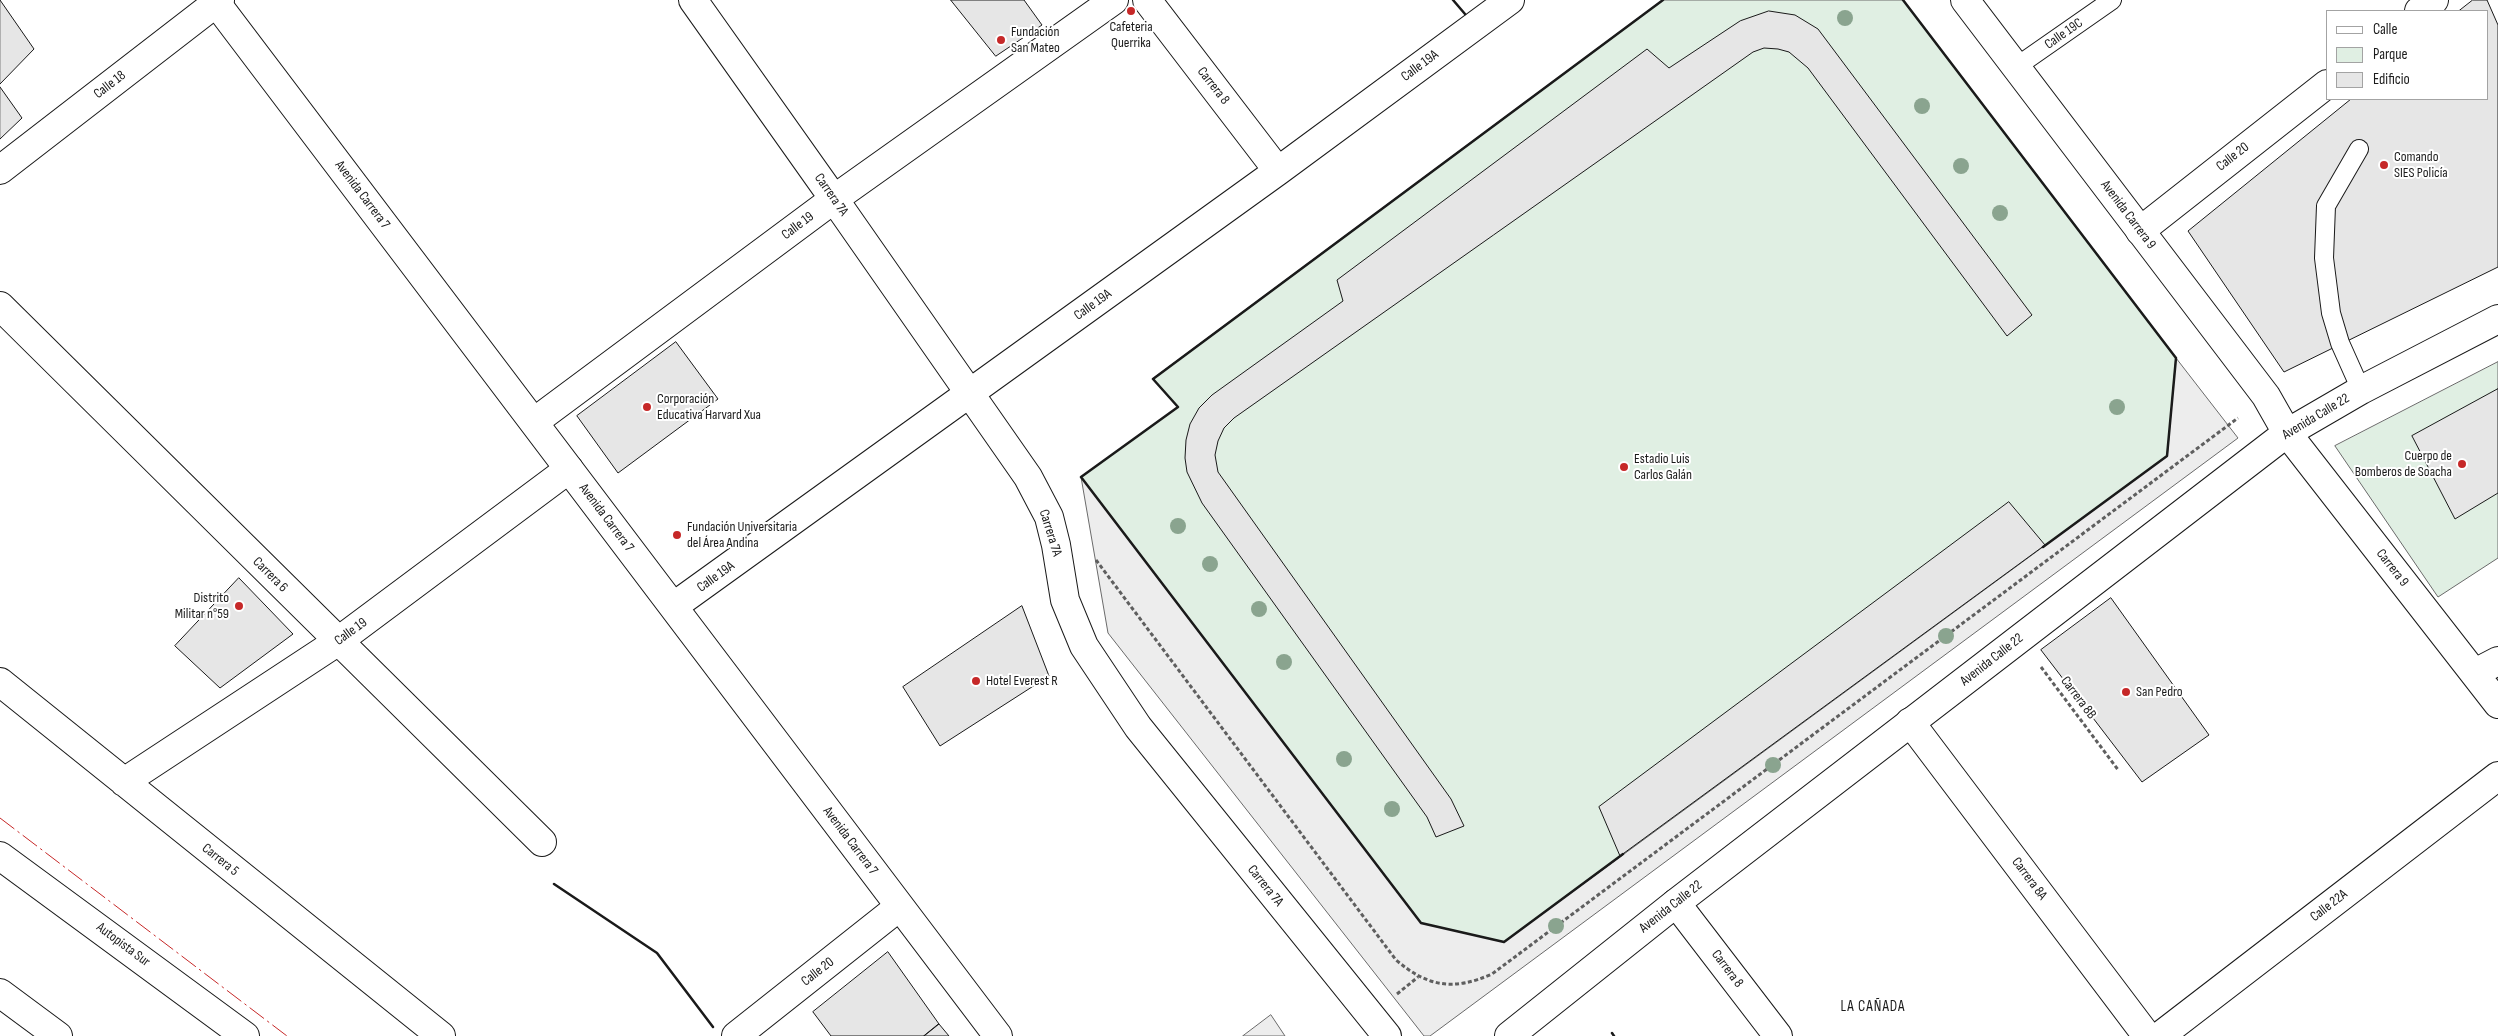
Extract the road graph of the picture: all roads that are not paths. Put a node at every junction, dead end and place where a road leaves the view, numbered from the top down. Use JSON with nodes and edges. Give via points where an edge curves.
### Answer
{"nodes":[{"id":1,"x":694,"y":0,"type":"edge"},
{"id":2,"x":1114,"y":0,"type":"edge"},
{"id":3,"x":1147,"y":0,"type":"edge"},
{"id":4,"x":1510,"y":0,"type":"edge"},
{"id":5,"x":1965,"y":0,"type":"edge"},
{"id":6,"x":2112,"y":0,"type":"edge"},
{"id":7,"x":2434,"y":0,"type":"edge"},
{"id":8,"x":217,"y":1,"type":"edge"},
{"id":9,"x":2420,"y":10,"type":"edge"},
{"id":10,"x":2016,"y":67,"type":"junction"},
{"id":11,"x":2326,"y":85,"type":"edge"},
{"id":12,"x":2359,"y":149,"type":"dead end"},
{"id":13,"x":0,"y":170,"type":"edge"},
{"id":14,"x":1278,"y":171,"type":"junction"},
{"id":15,"x":834,"y":200,"type":"junction"},
{"id":16,"x":2140,"y":231,"type":"junction"},
{"id":17,"x":0,"y":306,"type":"edge"},
{"id":18,"x":2498,"y":319,"type":"edge"},
{"id":19,"x":2361,"y":390,"type":"junction"},
{"id":20,"x":969,"y":394,"type":"junction"},
{"id":21,"x":534,"y":422,"type":"junction"},
{"id":22,"x":2286,"y":433,"type":"junction"},
{"id":23,"x":569,"y":469,"type":"junction"},
{"id":24,"x":674,"y":606,"type":"junction"},
{"id":25,"x":337,"y":642,"type":"junction"},
{"id":26,"x":2498,"y":661,"type":"edge"},
{"id":27,"x":2474,"y":673,"type":"junction"},
{"id":28,"x":0,"y":682,"type":"edge"},
{"id":29,"x":2498,"y":704,"type":"edge"},
{"id":30,"x":1910,"y":722,"type":"junction"},
{"id":31,"x":2498,"y":776,"type":"edge"},
{"id":32,"x":124,"y":782,"type":"junction"},
{"id":33,"x":542,"y":842,"type":"dead end"},
{"id":34,"x":0,"y":856,"type":"edge"},
{"id":35,"x":1676,"y":903,"type":"junction"},
{"id":36,"x":899,"y":907,"type":"junction"},
{"id":37,"x":0,"y":993,"type":"edge"},
{"id":38,"x":58,"y":1036,"type":"edge"},
{"id":39,"x":245,"y":1036,"type":"edge"},
{"id":40,"x":441,"y":1036,"type":"edge"},
{"id":41,"x":736,"y":1036,"type":"edge"},
{"id":42,"x":998,"y":1036,"type":"edge"},
{"id":43,"x":1386,"y":1036,"type":"edge"},
{"id":44,"x":1509,"y":1036,"type":"edge"},
{"id":45,"x":1778,"y":1036,"type":"edge"},
{"id":46,"x":2147,"y":1036,"type":"edge"},
{"id":47,"x":2160,"y":1036,"type":"edge"}],
"edges":[{"from":1,"to":15,"type":"main road","name":"Carrera 7A"},
{"from":2,"to":15,"type":"main road","name":"Calle 19"},
{"from":3,"to":14,"type":"main road","name":"Carrera 8"},
{"from":4,"to":14,"type":"main road","name":"Calle 19A"},
{"from":5,"to":10,"type":"main road","name":"Avenida Carrera 9"},
{"from":6,"to":10,"type":"lane","name":"Calle 19C"},
{"from":7,"to":9,"type":"main road"},
{"from":8,"to":13,"type":"main road","name":"Calle 18"},
{"from":8,"to":21,"type":"main road","name":"Avenida Carrera 7"},
{"from":10,"to":16,"type":"main road","name":"Avenida Carrera 9"},
{"from":11,"to":16,"type":"main road","name":"Calle 20"},
{"from":12,"to":19,"type":"lane","via":[[2326,206],[2324,258],[2340,343]]},
{"from":14,"to":20,"type":"main road","name":"Calle 19A"},
{"from":15,"to":20,"type":"main road","name":"Carrera 7A"},
{"from":15,"to":21,"type":"main road","name":"Calle 19"},
{"from":16,"to":22,"type":"main road","name":"Avenida Carrera 9","via":[[2266,396]]},
{"from":17,"to":25,"type":"main road","name":"Carrera 6"},
{"from":18,"to":19,"type":"main road","name":"Avenida Calle 22"},
{"from":19,"to":22,"type":"main road","name":"Avenida Calle 22"},
{"from":20,"to":24,"type":"main road","name":"Calle 19A"},
{"from":20,"to":43,"type":"main road","name":"Carrera 7A","via":[[1028,477],[1049,517],[1065,600],[1084,646],[1138,727]]},
{"from":21,"to":23,"type":"main road","name":"Avenida Carrera 7"},
{"from":22,"to":27,"type":"main road","name":"Carrera 9"},
{"from":22,"to":30,"type":"main road","name":"Avenida Calle 22"},
{"from":23,"to":24,"type":"main road","name":"Avenida Carrera 7"},
{"from":23,"to":25,"type":"main road","name":"Calle 19"},
{"from":24,"to":36,"type":"main road","name":"Avenida Carrera 7"},
{"from":25,"to":32,"type":"main road","name":"Calle 19"},
{"from":25,"to":33,"type":"main road","name":"Carrera 6"},
{"from":26,"to":27,"type":"main road"},
{"from":27,"to":29,"type":"main road","name":"Carrera 9"},
{"from":28,"to":32,"type":"main road","name":"Carrera 5"},
{"from":30,"to":35,"type":"main road","name":"Avenida Calle 22"},
{"from":30,"to":46,"type":"main road","name":"Carrera 8A"},
{"from":31,"to":47,"type":"main road","name":"Calle 22A"},
{"from":32,"to":40,"type":"main road","name":"Carrera 5"},
{"from":34,"to":39,"type":"main road","name":"Autopista Sur"},
{"from":35,"to":44,"type":"main road","name":"Avenida Calle 22"},
{"from":35,"to":45,"type":"main road","name":"Carrera 8"},
{"from":36,"to":41,"type":"main road","name":"Calle 20"},
{"from":36,"to":42,"type":"main road","name":"Avenida Carrera 7"},
{"from":37,"to":38,"type":"main road"}]}
